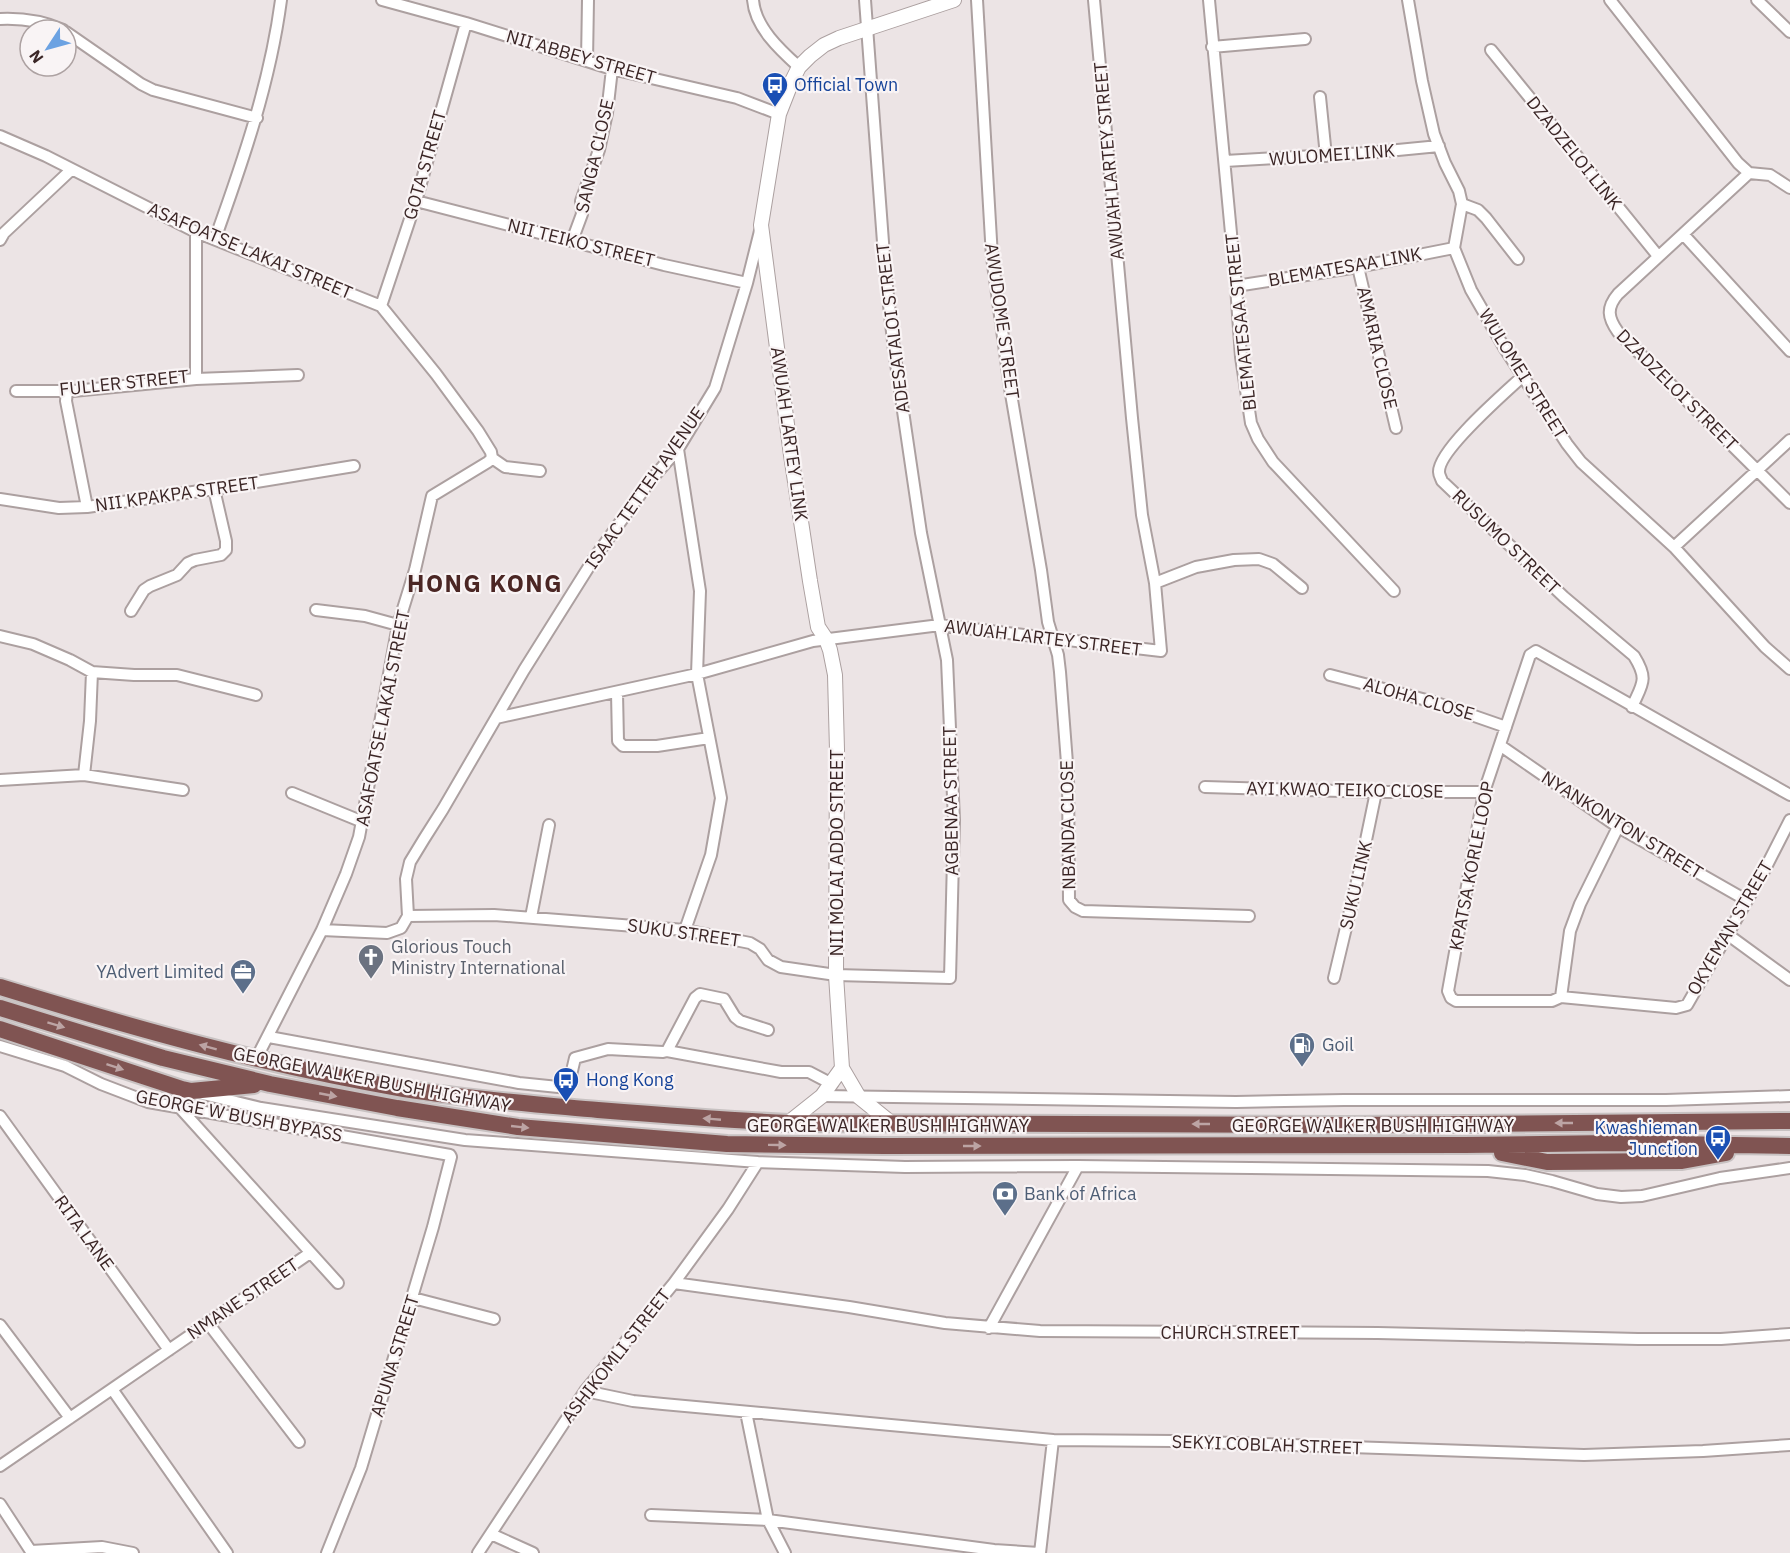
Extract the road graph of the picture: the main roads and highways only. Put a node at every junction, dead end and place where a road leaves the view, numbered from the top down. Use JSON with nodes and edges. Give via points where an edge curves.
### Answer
{"nodes":[{"id":1,"x":0,"y":987,"type":"edge"},
{"id":2,"x":0,"y":1008,"type":"edge"},
{"id":3,"x":0,"y":1029,"type":"edge"},
{"id":4,"x":270,"y":1084,"type":"junction"},
{"id":5,"x":1790,"y":1121,"type":"edge"},
{"id":6,"x":1790,"y":1146,"type":"edge"}],
"edges":[{"from":5,"to":1,"type":"highway","name":"GEORGE WALKER BUSH HIGHWAY","one_way":true,"via":[[1349,1125],[734,1121],[405,1089],[256,1059]]},
{"from":2,"to":4,"type":"highway","name":"GEORGE WALKER BUSH HIGHWAY","one_way":true,"via":[[163,1058]]},
{"from":3,"to":4,"type":"highway","one_way":true,"via":[[186,1090]]},
{"from":4,"to":6,"type":"highway","name":"GEORGE WALKER BUSH HIGHWAY","one_way":true,"via":[[518,1127],[727,1144],[1466,1146],[1547,1162],[1682,1161],[1760,1146]]}]}
